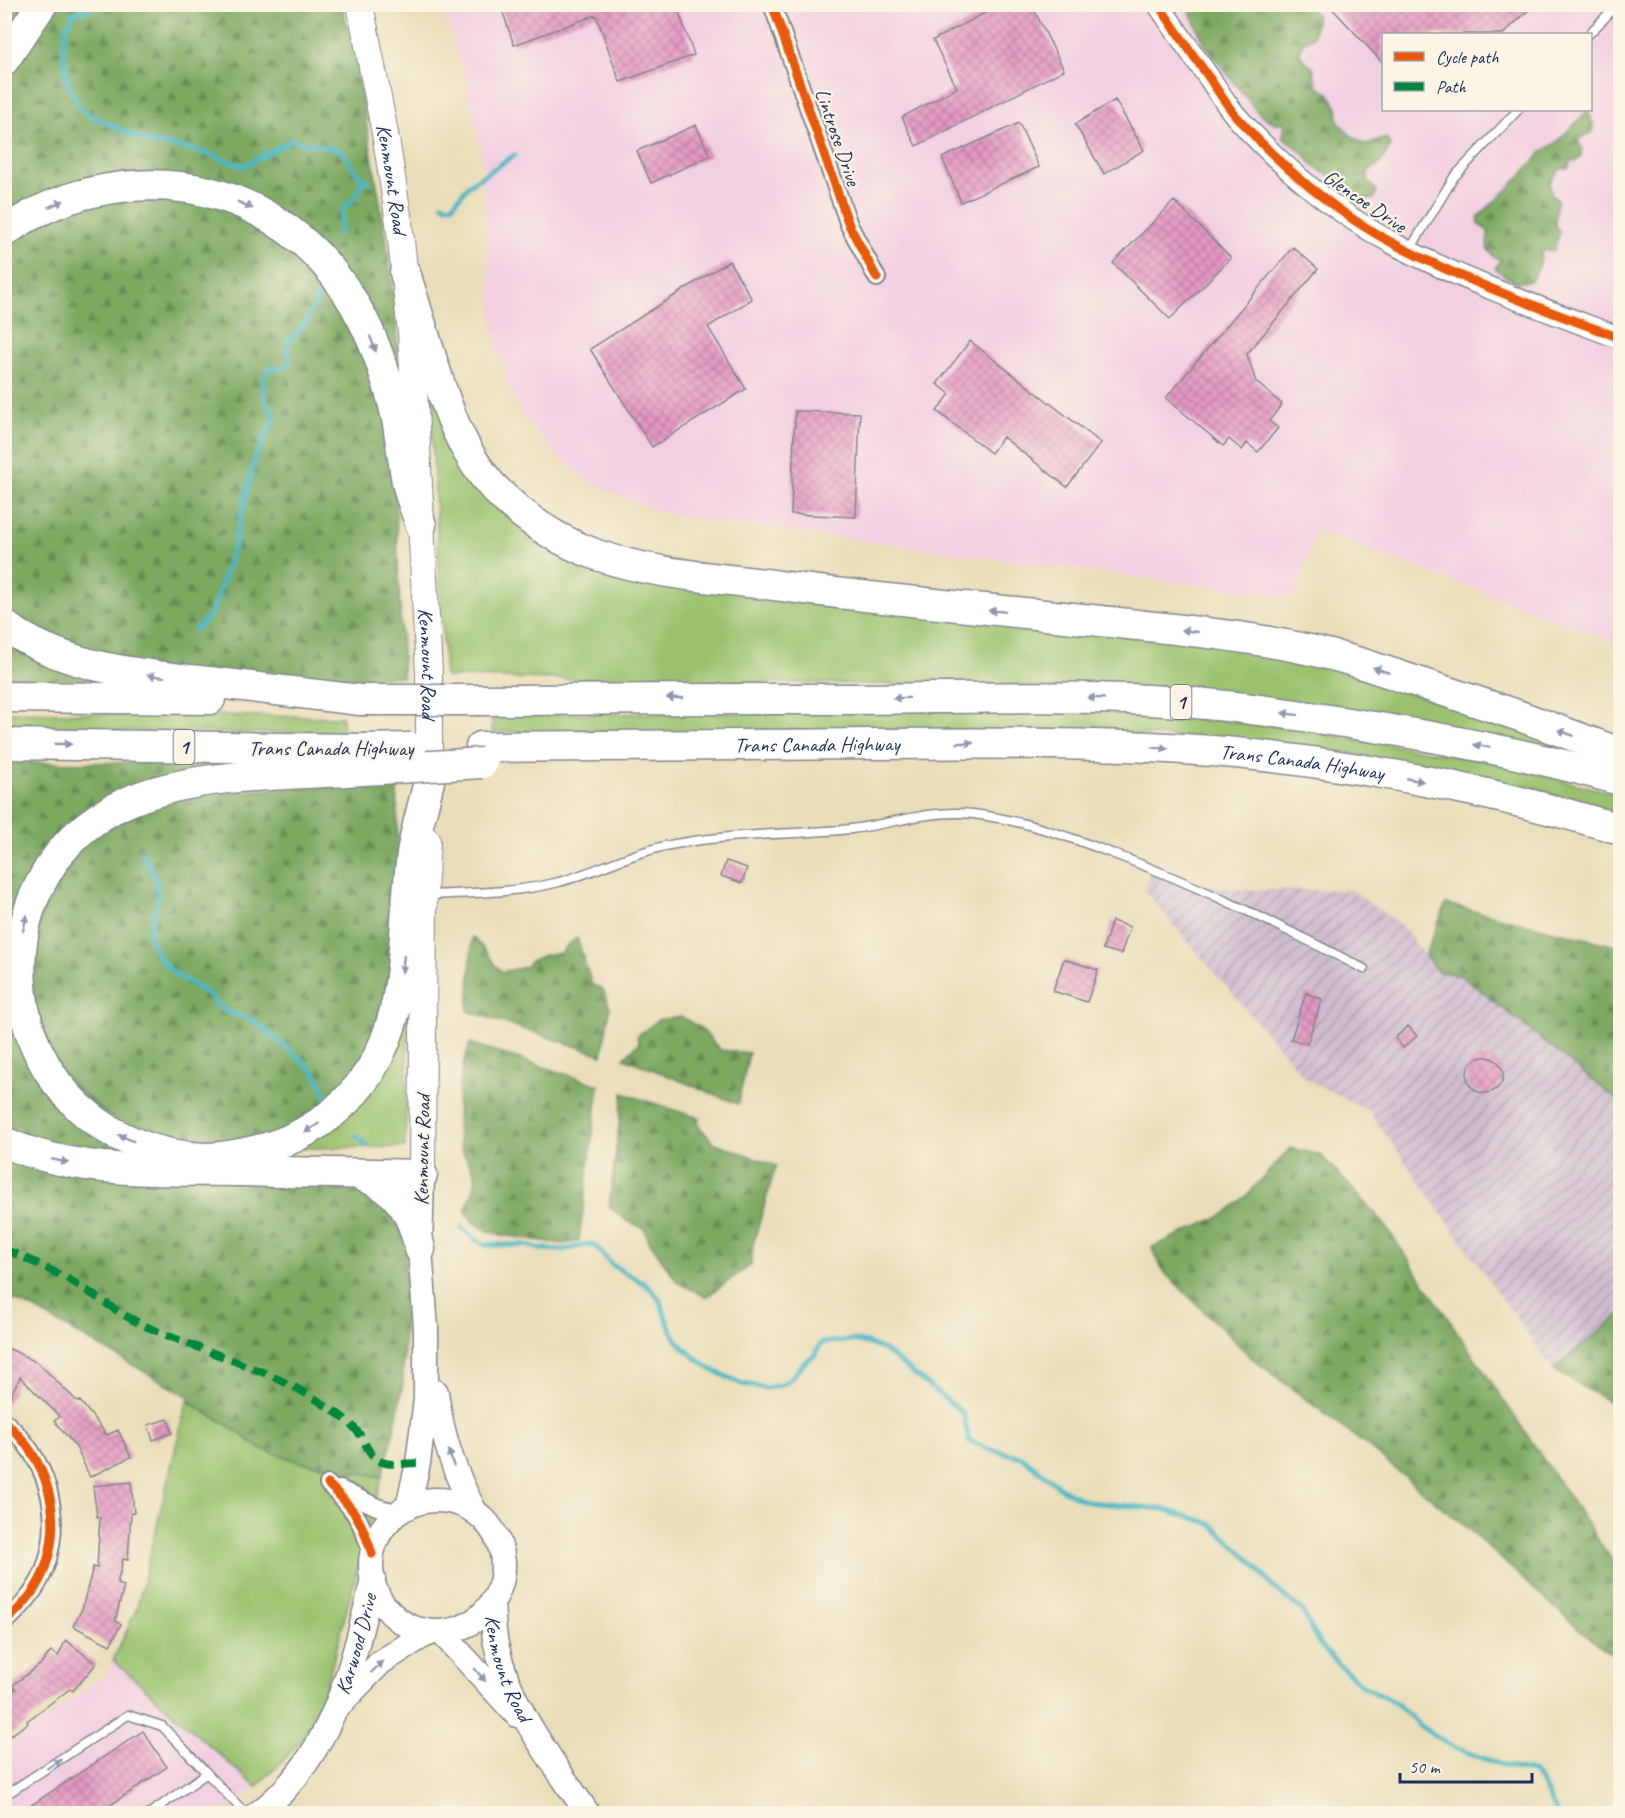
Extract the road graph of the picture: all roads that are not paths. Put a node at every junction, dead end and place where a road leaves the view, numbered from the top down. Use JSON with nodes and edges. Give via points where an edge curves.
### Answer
{"nodes":[{"id":1,"x":42,"y":4,"type":"edge"},
{"id":2,"x":360,"y":4,"type":"edge"},
{"id":3,"x":378,"y":4,"type":"edge"},
{"id":4,"x":772,"y":4,"type":"edge"},
{"id":5,"x":1158,"y":4,"type":"edge"},
{"id":6,"x":1618,"y":4,"type":"edge"},
{"id":7,"x":1590,"y":33,"type":"edge"},
{"id":8,"x":4,"y":60,"type":"edge"},
{"id":9,"x":373,"y":67,"type":"junction"},
{"id":10,"x":1517,"y":111,"type":"edge"},
{"id":11,"x":4,"y":232,"type":"edge"},
{"id":12,"x":1409,"y":252,"type":"junction"},
{"id":13,"x":405,"y":273,"type":"junction"},
{"id":14,"x":877,"y":278,"type":"dead end"},
{"id":15,"x":1620,"y":338,"type":"edge"},
{"id":16,"x":421,"y":525,"type":"junction"},
{"id":17,"x":4,"y":626,"type":"edge"},
{"id":18,"x":4,"y":697,"type":"edge"},
{"id":19,"x":360,"y":700,"type":"junction"},
{"id":20,"x":4,"y":744,"type":"edge"},
{"id":21,"x":1620,"y":753,"type":"edge"},
{"id":22,"x":363,"y":759,"type":"junction"},
{"id":23,"x":1620,"y":780,"type":"edge"},
{"id":24,"x":429,"y":782,"type":"junction"},
{"id":25,"x":1620,"y":829,"type":"edge"},
{"id":26,"x":424,"y":895,"type":"junction"},
{"id":27,"x":1364,"y":969,"type":"dead end"},
{"id":28,"x":4,"y":1142,"type":"edge"},
{"id":29,"x":210,"y":1158,"type":"junction"},
{"id":30,"x":422,"y":1168,"type":"junction"},
{"id":31,"x":353,"y":1173,"type":"junction"},
{"id":32,"x":420,"y":1249,"type":"junction"},
{"id":33,"x":426,"y":1328,"type":"junction"},
{"id":34,"x":4,"y":1421,"type":"edge"},
{"id":35,"x":403,"y":1510,"type":"junction"},
{"id":36,"x":475,"y":1512,"type":"junction"},
{"id":37,"x":372,"y":1554,"type":"junction"},
{"id":38,"x":373,"y":1579,"type":"junction"},
{"id":39,"x":492,"y":1602,"type":"junction"},
{"id":40,"x":4,"y":1623,"type":"edge"},
{"id":41,"x":437,"y":1632,"type":"junction"},
{"id":42,"x":335,"y":1709,"type":"junction"},
{"id":43,"x":532,"y":1732,"type":"junction"},
{"id":44,"x":207,"y":1773,"type":"junction"},
{"id":45,"x":4,"y":1796,"type":"edge"},
{"id":46,"x":149,"y":1814,"type":"edge"},
{"id":47,"x":246,"y":1814,"type":"edge"},
{"id":48,"x":257,"y":1814,"type":"edge"},
{"id":49,"x":588,"y":1814,"type":"edge"}],
"edges":[{"from":1,"to":8,"type":"highway"},
{"from":2,"to":9,"type":"main road","name":"Kenmount Road"},
{"from":3,"to":9,"type":"main road"},
{"from":4,"to":14,"type":"street","name":"Lintrose Drive","via":[[849,225]]},
{"from":5,"to":12,"type":"street","name":"Glencoe Drive","via":[[1235,115],[1274,154],[1354,219]]},
{"from":6,"to":7,"type":"lane"},
{"from":9,"to":13,"type":"main road","name":"Kenmount Road"},
{"from":10,"to":12,"type":"lane","via":[[1454,177]]},
{"from":11,"to":16,"type":"highway","one_way":true,"via":[[67,199],[126,186],[157,185],[215,193],[263,213],[292,232],[330,268],[364,322],[397,419],[408,484]]},
{"from":12,"to":15,"type":"street","name":"Glencoe Drive"},
{"from":13,"to":16,"type":"main road","name":"Kenmount Road"},
{"from":21,"to":13,"type":"highway","one_way":true,"via":[[1368,665],[1282,644],[690,575],[627,564],[585,550],[548,532],[514,508],[469,454],[450,416]]},
{"from":16,"to":24,"type":"main road","name":"Kenmount Road","via":[[429,673]]},
{"from":19,"to":17,"type":"highway","one_way":true,"via":[[116,671],[57,654]]},
{"from":18,"to":19,"type":"highway","number":"1"},
{"from":23,"to":19,"type":"highway","number":"1","one_way":true,"bridge":true,"via":[[1533,756],[1424,735],[1196,703],[1024,696]]},
{"from":20,"to":22,"type":"highway","name":"Trans Canada Highway","number":"1","one_way":true},
{"from":22,"to":25,"type":"highway","name":"Trans Canada Highway","number":"1","one_way":true,"bridge":true,"via":[[738,745],[1044,743],[1234,753],[1428,782]]},
{"from":29,"to":22,"type":"highway","one_way":true,"via":[[166,1152],[116,1134],[74,1103],[51,1075],[34,1043],[21,997],[21,945],[33,897],[67,844],[99,817],[127,802],[218,780]]},
{"from":24,"to":26,"type":"main road","name":"Kenmount Road"},
{"from":24,"to":29,"type":"highway","one_way":true,"via":[[413,847],[400,985],[389,1029],[372,1068],[348,1100],[303,1134],[258,1150]]},
{"from":26,"to":27,"type":"lane","via":[[543,885],[649,850],[702,839],[826,831],[912,817],[970,814],[1025,824],[1148,866],[1271,921]]},
{"from":26,"to":30,"type":"main road","name":"Kenmount Road"},
{"from":28,"to":31,"type":"highway","one_way":true,"via":[[41,1156],[94,1166],[196,1172]]},
{"from":29,"to":30,"type":"highway"},
{"from":30,"to":31,"type":"highway"},
{"from":30,"to":32,"type":"main road","name":"Kenmount Road"},
{"from":31,"to":32,"type":"highway","via":[[382,1184],[401,1201],[415,1227]]},
{"from":32,"to":33,"type":"main road","name":"Kenmount Road"},
{"from":33,"to":35,"type":"main road","name":"Kenmount Road","via":[[426,1399],[418,1463]]},
{"from":36,"to":33,"type":"main road","name":"Kenmount Road","one_way":true,"via":[[458,1480],[440,1424]]},
{"from":34,"to":40,"type":"street","via":[[34,1453],[50,1495],[53,1519],[45,1569],[33,1591]]},
{"from":35,"to":36,"type":"main road","via":[[418,1503],[442,1500]]},
{"from":35,"to":37,"type":"main road","via":[[381,1531]]},
{"from":35,"to":37,"type":"street","via":[[376,1507],[328,1484],[353,1509],[364,1527]]},
{"from":36,"to":39,"type":"main road","via":[[494,1533],[501,1553],[503,1575]]},
{"from":37,"to":38,"type":"main road"},
{"from":38,"to":41,"type":"main road","via":[[389,1611],[409,1626]]},
{"from":38,"to":42,"type":"main road","name":"Karwood Drive","via":[[360,1635]]},
{"from":39,"to":41,"type":"main road","via":[[465,1626]]},
{"from":39,"to":43,"type":"main road","name":"Kenmount Road","via":[[501,1663]]},
{"from":42,"to":41,"type":"main road","name":"Karwood Drive","one_way":true,"via":[[381,1662],[421,1637]]},
{"from":41,"to":43,"type":"main road","name":"Kenmount Road","one_way":true},
{"from":42,"to":48,"type":"main road","name":"Karwood Drive","via":[[302,1769]]},
{"from":43,"to":49,"type":"main road","name":"Kenmount Road"},
{"from":45,"to":44,"type":"lane","one_way":true,"via":[[128,1715],[162,1726]]},
{"from":44,"to":46,"type":"lane"},
{"from":44,"to":47,"type":"lane"}]}
